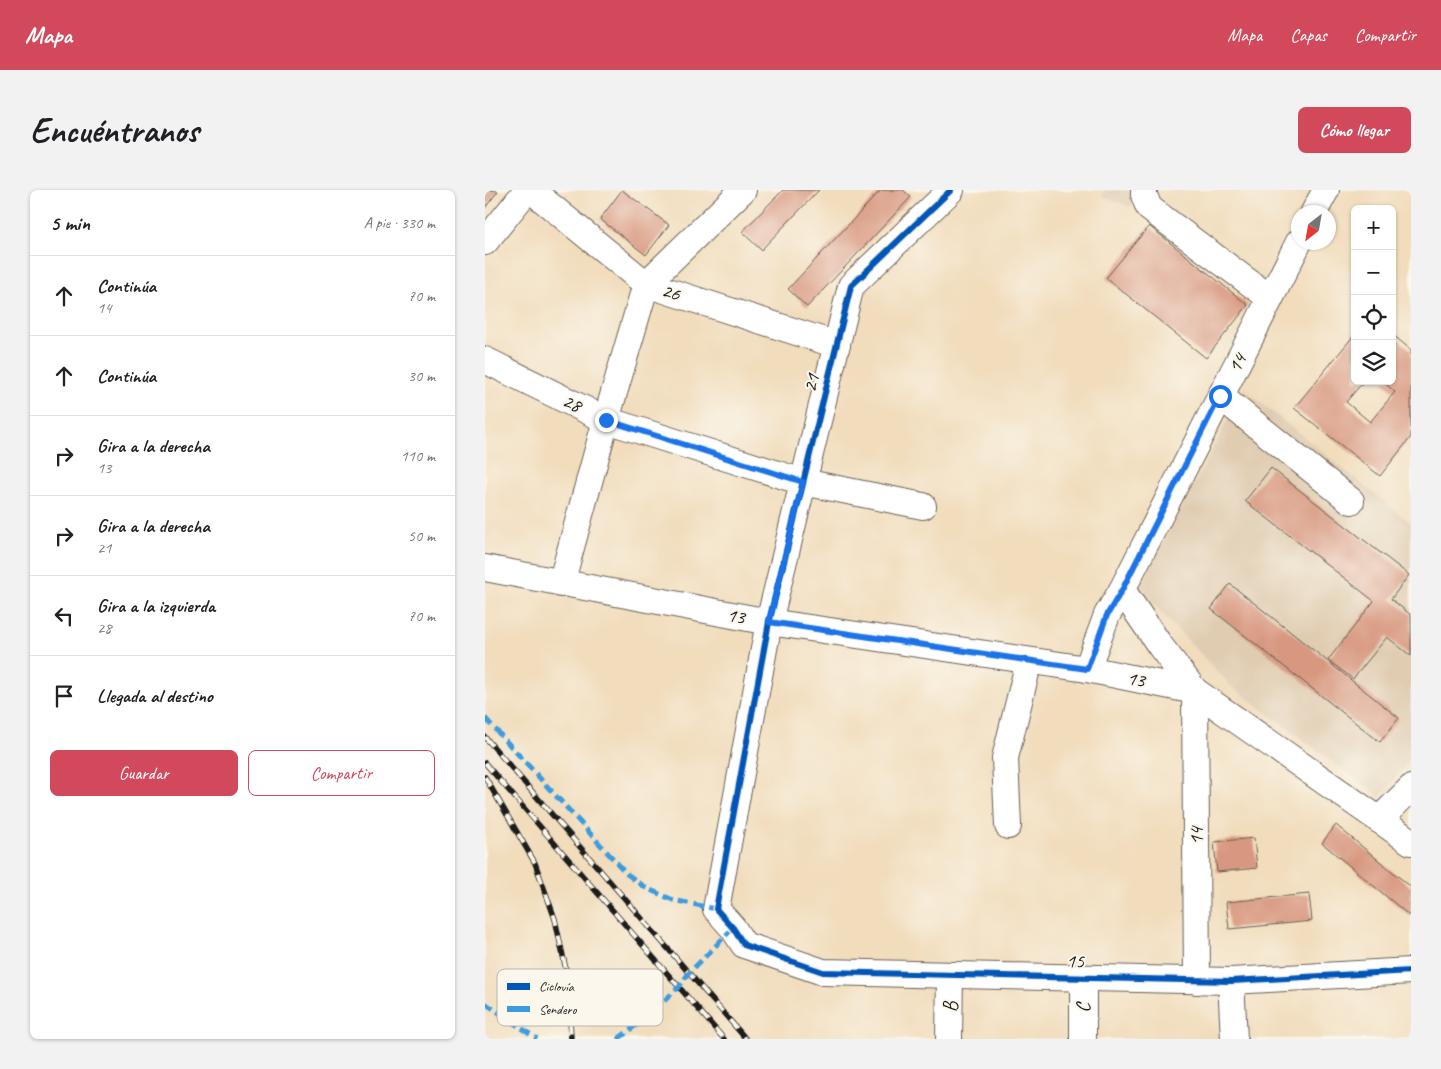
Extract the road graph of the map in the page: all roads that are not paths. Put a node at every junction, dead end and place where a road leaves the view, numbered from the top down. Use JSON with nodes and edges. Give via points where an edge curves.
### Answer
{"nodes":[{"id":1,"x":529,"y":190,"type":"edge"},
{"id":2,"x":743,"y":190,"type":"edge"},
{"id":3,"x":1144,"y":190,"type":"edge"},
{"id":4,"x":1326,"y":190,"type":"edge"},
{"id":5,"x":936,"y":195,"type":"edge"},
{"id":6,"x":1318,"y":205,"type":"edge"},
{"id":7,"x":485,"y":242,"type":"edge"},
{"id":8,"x":1295,"y":250,"type":"edge"},
{"id":9,"x":646,"y":284,"type":"junction"},
{"id":10,"x":1270,"y":298,"type":"junction"},
{"id":11,"x":837,"y":345,"type":"junction"},
{"id":12,"x":485,"y":360,"type":"edge"},
{"id":13,"x":1220,"y":396,"type":"junction"},
{"id":14,"x":606,"y":420,"type":"junction"},
{"id":15,"x":803,"y":482,"type":"junction"},
{"id":16,"x":1351,"y":501,"type":"dead end"},
{"id":17,"x":923,"y":506,"type":"dead end"},
{"id":18,"x":485,"y":568,"type":"edge"},
{"id":19,"x":561,"y":584,"type":"junction"},
{"id":20,"x":1122,"y":590,"type":"junction"},
{"id":21,"x":769,"y":622,"type":"junction"},
{"id":22,"x":1029,"y":661,"type":"junction"},
{"id":23,"x":1087,"y":669,"type":"junction"},
{"id":24,"x":1195,"y":691,"type":"junction"},
{"id":25,"x":1411,"y":788,"type":"edge"},
{"id":26,"x":1379,"y":820,"type":"junction"},
{"id":27,"x":1008,"y":826,"type":"dead end"},
{"id":28,"x":1411,"y":842,"type":"edge"},
{"id":29,"x":744,"y":944,"type":"joint"},
{"id":30,"x":1411,"y":971,"type":"edge"},
{"id":31,"x":950,"y":975,"type":"junction"},
{"id":32,"x":1083,"y":978,"type":"junction"},
{"id":33,"x":1197,"y":980,"type":"junction"},
{"id":34,"x":1231,"y":981,"type":"junction"},
{"id":35,"x":949,"y":1039,"type":"edge"},
{"id":36,"x":1083,"y":1039,"type":"edge"},
{"id":37,"x":1234,"y":1039,"type":"edge"}],
"edges":[{"from":1,"to":7,"type":"street"},
{"from":1,"to":9,"type":"street","name":"26"},
{"from":2,"to":9,"type":"street"},
{"from":3,"to":10,"type":"street","via":[[1149,208]]},
{"from":4,"to":6,"type":"street"},
{"from":5,"to":11,"type":"street","name":"21","via":[[851,286]]},
{"from":8,"to":10,"type":"street","name":"14"},
{"from":9,"to":11,"type":"street","name":"26"},
{"from":9,"to":14,"type":"street"},
{"from":10,"to":13,"type":"street","name":"14"},
{"from":11,"to":15,"type":"street","name":"21"},
{"from":12,"to":14,"type":"street","name":"28"},
{"from":13,"to":16,"type":"street"},
{"from":13,"to":20,"type":"street","name":"14"},
{"from":14,"to":15,"type":"street","name":"28"},
{"from":14,"to":19,"type":"street"},
{"from":15,"to":17,"type":"street","name":"28"},
{"from":15,"to":21,"type":"street","name":"21"},
{"from":18,"to":19,"type":"street","name":"13"},
{"from":19,"to":21,"type":"street","name":"13"},
{"from":20,"to":23,"type":"street","name":"14","via":[[1107,615]]},
{"from":20,"to":24,"type":"street","name":"13"},
{"from":21,"to":22,"type":"street","name":"13"},
{"from":21,"to":29,"type":"street","name":"21","via":[[716,909]]},
{"from":22,"to":23,"type":"street","name":"13"},
{"from":22,"to":27,"type":"street","via":[[1005,758]]},
{"from":23,"to":24,"type":"street","name":"13"},
{"from":24,"to":26,"type":"street","name":"13"},
{"from":24,"to":33,"type":"street","name":"14"},
{"from":25,"to":26,"type":"street"},
{"from":26,"to":28,"type":"street","name":"13"},
{"from":29,"to":31,"type":"street","name":"15","via":[[823,972]]},
{"from":30,"to":34,"type":"street","name":"15"},
{"from":31,"to":32,"type":"street","name":"15"},
{"from":31,"to":35,"type":"street","name":"B"},
{"from":32,"to":33,"type":"street","name":"15"},
{"from":32,"to":36,"type":"street","name":"C"},
{"from":33,"to":34,"type":"street","name":"15"},
{"from":34,"to":37,"type":"street"}]}
